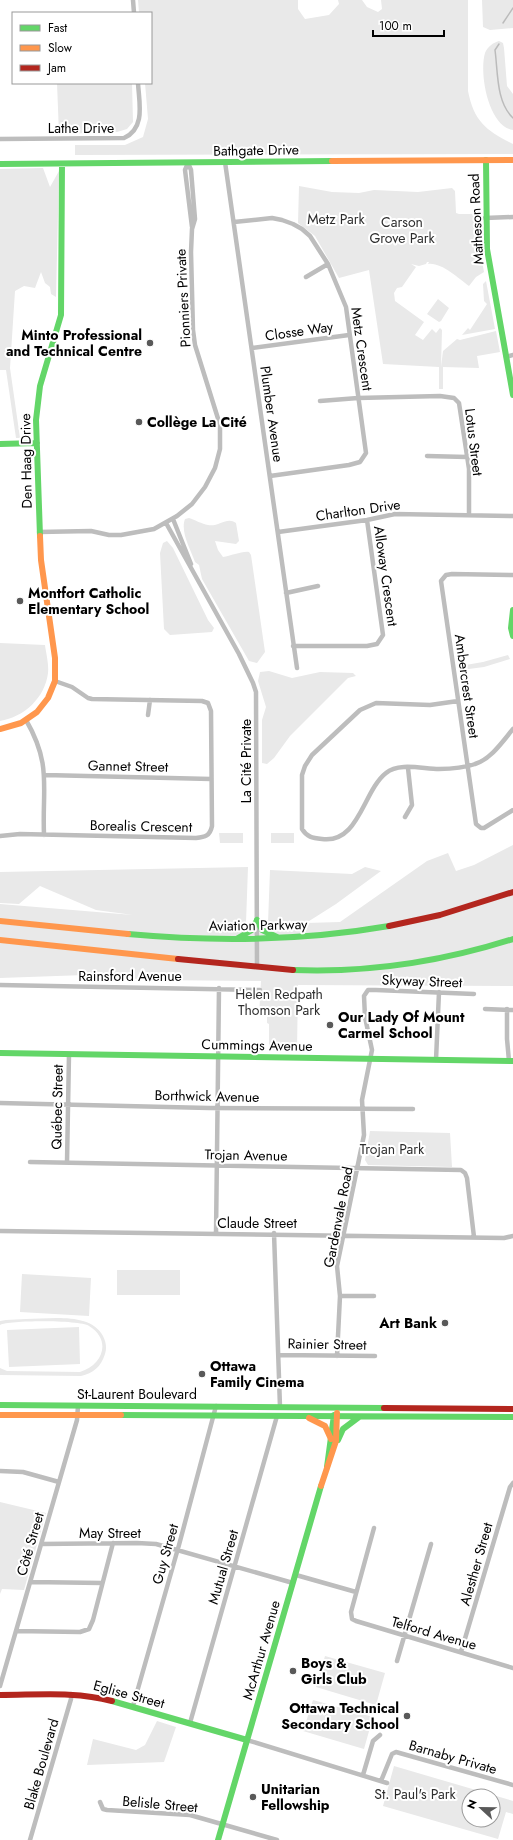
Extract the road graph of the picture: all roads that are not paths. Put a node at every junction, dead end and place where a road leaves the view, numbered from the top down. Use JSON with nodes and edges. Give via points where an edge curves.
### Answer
{"nodes":[{"id":1,"x":133,"y":0,"type":"edge"},
{"id":2,"x":134,"y":12,"type":"edge"},
{"id":3,"x":138,"y":84,"type":"edge"},
{"id":4,"x":0,"y":139,"type":"edge"},
{"id":5,"x":486,"y":160,"type":"junction"},
{"id":6,"x":513,"y":160,"type":"edge"},
{"id":7,"x":225,"y":162,"type":"junction"},
{"id":8,"x":188,"y":163,"type":"junction"},
{"id":9,"x":0,"y":164,"type":"edge"},
{"id":10,"x":62,"y":164,"type":"junction"},
{"id":11,"x":513,"y":217,"type":"edge"},
{"id":12,"x":485,"y":218,"type":"junction"},
{"id":13,"x":234,"y":222,"type":"junction"},
{"id":14,"x":328,"y":264,"type":"junction"},
{"id":15,"x":306,"y":277,"type":"dead end"},
{"id":16,"x":349,"y":335,"type":"junction"},
{"id":17,"x":252,"y":348,"type":"junction"},
{"id":18,"x":513,"y":355,"type":"edge"},
{"id":19,"x":506,"y":356,"type":"junction"},
{"id":20,"x":513,"y":395,"type":"edge"},
{"id":21,"x":358,"y":398,"type":"junction"},
{"id":22,"x":320,"y":401,"type":"dead end"},
{"id":23,"x":37,"y":443,"type":"junction"},
{"id":24,"x":0,"y":444,"type":"edge"},
{"id":25,"x":427,"y":456,"type":"dead end"},
{"id":26,"x":467,"y":457,"type":"junction"},
{"id":27,"x":270,"y":476,"type":"junction"},
{"id":28,"x":469,"y":515,"type":"junction"},
{"id":29,"x":513,"y":516,"type":"edge"},
{"id":30,"x":173,"y":519,"type":"junction"},
{"id":31,"x":367,"y":520,"type":"junction"},
{"id":32,"x":166,"y":523,"type":"junction"},
{"id":33,"x":39,"y":532,"type":"junction"},
{"id":34,"x":278,"y":532,"type":"junction"},
{"id":35,"x":193,"y":570,"type":"junction"},
{"id":36,"x":513,"y":575,"type":"edge"},
{"id":37,"x":318,"y":586,"type":"dead end"},
{"id":38,"x":286,"y":593,"type":"junction"},
{"id":39,"x":513,"y":610,"type":"edge"},
{"id":40,"x":513,"y":636,"type":"edge"},
{"id":41,"x":293,"y":646,"type":"junction"},
{"id":42,"x":297,"y":668,"type":"dead end"},
{"id":43,"x":56,"y":681,"type":"junction"},
{"id":44,"x":150,"y":700,"type":"junction"},
{"id":45,"x":458,"y":700,"type":"junction"},
{"id":46,"x":148,"y":715,"type":"dead end"},
{"id":47,"x":26,"y":720,"type":"junction"},
{"id":48,"x":0,"y":729,"type":"edge"},
{"id":49,"x":513,"y":729,"type":"edge"},
{"id":50,"x":468,"y":766,"type":"junction"},
{"id":51,"x":408,"y":768,"type":"junction"},
{"id":52,"x":45,"y":775,"type":"junction"},
{"id":53,"x":210,"y":779,"type":"junction"},
{"id":54,"x":513,"y":810,"type":"edge"},
{"id":55,"x":406,"y":817,"type":"dead end"},
{"id":56,"x":44,"y":835,"type":"junction"},
{"id":57,"x":0,"y":836,"type":"edge"},
{"id":58,"x":513,"y":892,"type":"edge"},
{"id":59,"x":257,"y":920,"type":"junction"},
{"id":60,"x":0,"y":921,"type":"edge"},
{"id":61,"x":283,"y":938,"type":"junction"},
{"id":62,"x":257,"y":939,"type":"junction"},
{"id":63,"x":513,"y":939,"type":"edge"},
{"id":64,"x":0,"y":940,"type":"edge"},
{"id":65,"x":233,"y":940,"type":"junction"},
{"id":66,"x":257,"y":967,"type":"junction"},
{"id":67,"x":0,"y":985,"type":"edge"},
{"id":68,"x":219,"y":988,"type":"junction"},
{"id":69,"x":260,"y":990,"type":"dead end"},
{"id":70,"x":368,"y":990,"type":"joint"},
{"id":71,"x":439,"y":992,"type":"junction"},
{"id":72,"x":474,"y":994,"type":"dead end"},
{"id":73,"x":484,"y":1009,"type":"dead end"},
{"id":74,"x":507,"y":1009,"type":"junction"},
{"id":75,"x":513,"y":1010,"type":"edge"},
{"id":76,"x":0,"y":1053,"type":"edge"},
{"id":77,"x":69,"y":1054,"type":"junction"},
{"id":78,"x":218,"y":1056,"type":"junction"},
{"id":79,"x":370,"y":1059,"type":"junction"},
{"id":80,"x":436,"y":1060,"type":"junction"},
{"id":81,"x":511,"y":1061,"type":"edge"},
{"id":82,"x":0,"y":1103,"type":"edge"},
{"id":83,"x":68,"y":1104,"type":"junction"},
{"id":84,"x":216,"y":1108,"type":"junction"},
{"id":85,"x":413,"y":1109,"type":"dead end"},
{"id":86,"x":363,"y":1110,"type":"junction"},
{"id":87,"x":30,"y":1162,"type":"dead end"},
{"id":88,"x":67,"y":1162,"type":"junction"},
{"id":89,"x":216,"y":1165,"type":"junction"},
{"id":90,"x":359,"y":1168,"type":"junction"},
{"id":91,"x":0,"y":1231,"type":"edge"},
{"id":92,"x":274,"y":1233,"type":"junction"},
{"id":93,"x":216,"y":1234,"type":"junction"},
{"id":94,"x":345,"y":1235,"type":"junction"},
{"id":95,"x":513,"y":1236,"type":"edge"},
{"id":96,"x":474,"y":1237,"type":"junction"},
{"id":97,"x":340,"y":1296,"type":"junction"},
{"id":98,"x":374,"y":1296,"type":"dead end"},
{"id":99,"x":279,"y":1355,"type":"junction"},
{"id":100,"x":337,"y":1356,"type":"junction"},
{"id":101,"x":375,"y":1356,"type":"dead end"},
{"id":102,"x":0,"y":1405,"type":"edge"},
{"id":103,"x":78,"y":1406,"type":"junction"},
{"id":104,"x":216,"y":1406,"type":"junction"},
{"id":105,"x":280,"y":1407,"type":"junction"},
{"id":106,"x":336,"y":1407,"type":"junction"},
{"id":107,"x":513,"y":1409,"type":"edge"},
{"id":108,"x":0,"y":1415,"type":"edge"},
{"id":109,"x":78,"y":1415,"type":"junction"},
{"id":110,"x":214,"y":1415,"type":"junction"},
{"id":111,"x":277,"y":1416,"type":"junction"},
{"id":112,"x":305,"y":1416,"type":"junction"},
{"id":113,"x":336,"y":1416,"type":"junction"},
{"id":114,"x":358,"y":1417,"type":"junction"},
{"id":115,"x":513,"y":1417,"type":"edge"},
{"id":116,"x":332,"y":1440,"type":"junction"},
{"id":117,"x":335,"y":1448,"type":"junction"},
{"id":118,"x":327,"y":1467,"type":"junction"},
{"id":119,"x":0,"y":1471,"type":"edge"},
{"id":120,"x":59,"y":1482,"type":"junction"},
{"id":121,"x":513,"y":1483,"type":"edge"},
{"id":122,"x":374,"y":1528,"type":"dead end"},
{"id":123,"x":113,"y":1543,"type":"junction"},
{"id":124,"x":41,"y":1544,"type":"junction"},
{"id":125,"x":431,"y":1544,"type":"dead end"},
{"id":126,"x":178,"y":1550,"type":"junction"},
{"id":127,"x":234,"y":1566,"type":"junction"},
{"id":128,"x":296,"y":1574,"type":"junction"},
{"id":129,"x":31,"y":1582,"type":"junction"},
{"id":130,"x":102,"y":1583,"type":"junction"},
{"id":131,"x":293,"y":1584,"type":"junction"},
{"id":132,"x":356,"y":1592,"type":"junction"},
{"id":133,"x":16,"y":1631,"type":"junction"},
{"id":134,"x":404,"y":1635,"type":"junction"},
{"id":135,"x":461,"y":1652,"type":"junction"},
{"id":136,"x":397,"y":1661,"type":"dead end"},
{"id":137,"x":513,"y":1668,"type":"edge"},
{"id":138,"x":0,"y":1686,"type":"edge"},
{"id":139,"x":71,"y":1694,"type":"junction"},
{"id":140,"x":0,"y":1695,"type":"edge"},
{"id":141,"x":133,"y":1706,"type":"junction"},
{"id":142,"x":190,"y":1723,"type":"junction"},
{"id":143,"x":380,"y":1735,"type":"dead end"},
{"id":144,"x":248,"y":1740,"type":"junction"},
{"id":145,"x":363,"y":1775,"type":"junction"},
{"id":146,"x":381,"y":1781,"type":"junction"},
{"id":147,"x":387,"y":1783,"type":"dead end"},
{"id":148,"x":513,"y":1786,"type":"edge"},
{"id":149,"x":100,"y":1802,"type":"dead end"},
{"id":150,"x":223,"y":1824,"type":"junction"},
{"id":151,"x":30,"y":1840,"type":"edge"},
{"id":152,"x":218,"y":1840,"type":"edge"},
{"id":153,"x":277,"y":1840,"type":"edge"}],
"edges":[{"from":1,"to":2,"type":"street"},
{"from":3,"to":4,"type":"street","name":"Lathe Drive","via":[[139,122],[134,132],[124,138]]},
{"from":5,"to":6,"type":"main road","name":"Bathgate Drive"},
{"from":5,"to":7,"type":"main road","name":"Bathgate Drive"},
{"from":5,"to":12,"type":"main road","name":"Matheson Road"},
{"from":7,"to":8,"type":"main road","name":"Bathgate Drive"},
{"from":7,"to":13,"type":"street","name":"Plumber Avenue"},
{"from":8,"to":10,"type":"main road","name":"Bathgate Drive"},
{"from":8,"to":30,"type":"street","name":"Pionniers Private","via":[[195,205],[191,252],[193,337],[220,422],[221,444],[216,464],[205,487],[192,504]]},
{"from":9,"to":10,"type":"main road","name":"Bathgate Drive"},
{"from":10,"to":23,"type":"main road","name":"Den Haag Drive","via":[[61,315],[39,392]]},
{"from":11,"to":12,"type":"street"},
{"from":12,"to":19,"type":"main road","name":"Matheson Road","via":[[487,249]]},
{"from":13,"to":14,"type":"street","name":"Metz Crescent","via":[[272,218],[293,224],[310,236]]},
{"from":13,"to":17,"type":"street","name":"Plumber Avenue"},
{"from":14,"to":15,"type":"street"},
{"from":14,"to":16,"type":"street","name":"Metz Crescent","via":[[346,307]]},
{"from":16,"to":17,"type":"street","name":"Closse Way"},
{"from":16,"to":21,"type":"street","name":"Metz Crescent"},
{"from":17,"to":27,"type":"street","name":"Plumber Avenue"},
{"from":18,"to":19,"type":"street"},
{"from":19,"to":20,"type":"main road","name":"Matheson Road"},
{"from":21,"to":22,"type":"street"},
{"from":21,"to":26,"type":"street","name":"Lotus Street","via":[[454,398],[458,403]]},
{"from":21,"to":27,"type":"street","name":"Metz Crescent","via":[[366,453],[360,462]]},
{"from":23,"to":24,"type":"main road"},
{"from":23,"to":33,"type":"main road","name":"Den Haag Drive"},
{"from":25,"to":26,"type":"street"},
{"from":26,"to":28,"type":"street","name":"Lotus Street"},
{"from":27,"to":34,"type":"street","name":"Plumber Avenue"},
{"from":28,"to":29,"type":"street","name":"Charlton Drive"},
{"from":28,"to":31,"type":"street","name":"Charlton Drive","via":[[395,514]]},
{"from":30,"to":32,"type":"street","name":"Pionniers Private"},
{"from":30,"to":35,"type":"street","name":"La Cité Private"},
{"from":31,"to":34,"type":"street","name":"Charlton Drive"},
{"from":31,"to":41,"type":"street","name":"Alloway Crescent","via":[[383,635],[377,644],[367,646]]},
{"from":32,"to":33,"type":"street","name":"Pionniers Private","via":[[144,532],[125,535],[91,531]]},
{"from":32,"to":35,"type":"street","name":"La Cité Private"},
{"from":33,"to":43,"type":"main road","name":"Den Haag Drive"},
{"from":34,"to":38,"type":"street","name":"Plumber Avenue"},
{"from":35,"to":59,"type":"street","name":"La Cité Private","via":[[239,654],[256,692]]},
{"from":36,"to":45,"type":"street","name":"Ambercrest Street","via":[[452,574],[446,575],[442,581]]},
{"from":37,"to":38,"type":"street"},
{"from":38,"to":41,"type":"street","name":"Plumber Avenue"},
{"from":39,"to":40,"type":"main road"},
{"from":41,"to":42,"type":"street","name":"Plumber Avenue"},
{"from":43,"to":44,"type":"street","name":"Borealis Crescent","via":[[72,687],[88,698]]},
{"from":43,"to":47,"type":"main road","name":"Den Haag Drive","via":[[45,703]]},
{"from":44,"to":46,"type":"street"},
{"from":44,"to":53,"type":"street","name":"Borealis Crescent","via":[[202,701],[210,706]]},
{"from":45,"to":50,"type":"street","name":"Ambercrest Street"},
{"from":45,"to":51,"type":"street","via":[[430,705],[376,703],[360,710],[312,755],[305,766],[302,775],[302,829],[305,835],[312,838],[336,839],[351,828],[383,775],[393,769]]},
{"from":47,"to":48,"type":"main road","name":"Den Haag Drive"},
{"from":47,"to":52,"type":"street","via":[[39,744]]},
{"from":49,"to":50,"type":"street","via":[[489,756]]},
{"from":50,"to":51,"type":"street","via":[[439,769]]},
{"from":50,"to":54,"type":"street","name":"Ambercrest Street","via":[[478,826],[484,828]]},
{"from":51,"to":55,"type":"street","via":[[412,805]]},
{"from":52,"to":53,"type":"street","name":"Gannet Street"},
{"from":52,"to":56,"type":"street"},
{"from":53,"to":56,"type":"street","name":"Borealis Crescent","via":[[212,826],[210,833],[205,837]]},
{"from":56,"to":57,"type":"street","name":"Borealis Crescent"},
{"from":58,"to":61,"type":"main road","name":"Aviation Parkway","via":[[453,911],[391,925],[343,933]]},
{"from":59,"to":61,"type":"main road","via":[[264,932]]},
{"from":59,"to":62,"type":"street","name":"La Cité Private"},
{"from":59,"to":65,"type":"main road","via":[[249,932]]},
{"from":60,"to":65,"type":"main road","name":"Aviation Parkway"},
{"from":61,"to":62,"type":"main road","name":"Aviation Parkway"},
{"from":62,"to":65,"type":"main road","name":"Aviation Parkway"},
{"from":62,"to":66,"type":"street","name":"La Cité Private"},
{"from":63,"to":66,"type":"main road","via":[[453,955],[382,967],[327,970]]},
{"from":64,"to":66,"type":"main road"},
{"from":67,"to":68,"type":"street","name":"Rainsford Avenue"},
{"from":68,"to":69,"type":"street","name":"Rainsford Avenue"},
{"from":68,"to":78,"type":"street"},
{"from":70,"to":71,"type":"street","name":"Skyway Street"},
{"from":70,"to":79,"type":"street","name":"Gardenvale Road","via":[[363,998],[372,1050]]},
{"from":71,"to":72,"type":"street","name":"Skyway Street"},
{"from":71,"to":80,"type":"street"},
{"from":73,"to":74,"type":"street"},
{"from":74,"to":75,"type":"street"},
{"from":74,"to":81,"type":"street","via":[[506,1038]]},
{"from":76,"to":77,"type":"main road","name":"Cummings Avenue"},
{"from":77,"to":78,"type":"main road","name":"Cummings Avenue"},
{"from":77,"to":83,"type":"street","name":"Québec Street"},
{"from":78,"to":79,"type":"main road","name":"Cummings Avenue"},
{"from":78,"to":84,"type":"street"},
{"from":79,"to":80,"type":"main road","name":"Cummings Avenue"},
{"from":79,"to":86,"type":"street","name":"Gardenvale Road","via":[[362,1100]]},
{"from":80,"to":81,"type":"main road","name":"Cummings Avenue"},
{"from":82,"to":83,"type":"street","name":"Borthwick Avenue"},
{"from":83,"to":84,"type":"street","name":"Borthwick Avenue"},
{"from":83,"to":88,"type":"street","name":"Québec Street"},
{"from":84,"to":86,"type":"street","name":"Borthwick Avenue"},
{"from":84,"to":89,"type":"street"},
{"from":85,"to":86,"type":"street","name":"Borthwick Avenue"},
{"from":86,"to":90,"type":"street","name":"Gardenvale Road","via":[[364,1135]]},
{"from":87,"to":88,"type":"street","name":"Trojan Avenue"},
{"from":88,"to":89,"type":"street","name":"Trojan Avenue"},
{"from":89,"to":90,"type":"street","name":"Trojan Avenue"},
{"from":89,"to":93,"type":"street"},
{"from":90,"to":94,"type":"street","name":"Gardenvale Road"},
{"from":90,"to":96,"type":"street","name":"Trojan Avenue","via":[[461,1170],[467,1178]]},
{"from":91,"to":93,"type":"street","name":"Claude Street"},
{"from":92,"to":93,"type":"street","name":"Claude Street"},
{"from":92,"to":94,"type":"street","name":"Claude Street"},
{"from":92,"to":99,"type":"street"},
{"from":94,"to":96,"type":"street","name":"Claude Street"},
{"from":94,"to":97,"type":"street","name":"Gardenvale Road","via":[[337,1266]]},
{"from":95,"to":96,"type":"street","name":"Claude Street"},
{"from":97,"to":98,"type":"street"},
{"from":97,"to":100,"type":"street","name":"Gardenvale Road"},
{"from":99,"to":100,"type":"street","name":"Rainier Street"},
{"from":99,"to":105,"type":"street"},
{"from":100,"to":101,"type":"street","name":"Rainier Street"},
{"from":102,"to":103,"type":"main road","name":"St-Laurent Boulevard"},
{"from":103,"to":104,"type":"main road","name":"St-Laurent Boulevard"},
{"from":103,"to":109,"type":"street","name":"Côté Street"},
{"from":104,"to":105,"type":"main road","name":"St-Laurent Boulevard"},
{"from":104,"to":110,"type":"street","name":"Guy Street"},
{"from":105,"to":106,"type":"main road","name":"St-Laurent Boulevard"},
{"from":106,"to":107,"type":"main road","name":"St-Laurent Boulevard"},
{"from":106,"to":113,"type":"main road","name":"McArthur Avenue"},
{"from":108,"to":109,"type":"main road","name":"St-Laurent Boulevard"},
{"from":109,"to":110,"type":"main road","name":"St-Laurent Boulevard"},
{"from":109,"to":120,"type":"street","name":"Côté Street"},
{"from":110,"to":111,"type":"main road","name":"St-Laurent Boulevard"},
{"from":110,"to":126,"type":"street","name":"Guy Street"},
{"from":111,"to":112,"type":"main road","name":"St-Laurent Boulevard"},
{"from":111,"to":127,"type":"street","name":"Mutual Street"},
{"from":112,"to":113,"type":"main road","name":"St-Laurent Boulevard"},
{"from":112,"to":116,"type":"main road","via":[[325,1426]]},
{"from":113,"to":114,"type":"main road","name":"St-Laurent Boulevard"},
{"from":113,"to":116,"type":"main road","name":"McArthur Avenue"},
{"from":113,"to":117,"type":"main road","name":"McArthur Avenue"},
{"from":114,"to":115,"type":"main road","name":"St-Laurent Boulevard"},
{"from":114,"to":117,"type":"main road","via":[[341,1431]]},
{"from":116,"to":118,"type":"main road","name":"McArthur Avenue"},
{"from":117,"to":118,"type":"main road","name":"McArthur Avenue"},
{"from":118,"to":128,"type":"main road","name":"McArthur Avenue"},
{"from":119,"to":120,"type":"street","via":[[23,1472]]},
{"from":120,"to":124,"type":"street","name":"Côté Street"},
{"from":121,"to":135,"type":"street","name":"Alesther Street"},
{"from":122,"to":132,"type":"street"},
{"from":123,"to":124,"type":"street","name":"May Street"},
{"from":123,"to":126,"type":"street","name":"May Street","via":[[156,1544]]},
{"from":123,"to":130,"type":"street"},
{"from":124,"to":129,"type":"street","name":"Côté Street"},
{"from":125,"to":134,"type":"street"},
{"from":126,"to":127,"type":"street","name":"May Street"},
{"from":126,"to":141,"type":"street","name":"Guy Street"},
{"from":127,"to":131,"type":"street","name":"May Street"},
{"from":127,"to":142,"type":"street","name":"Mutual Street"},
{"from":128,"to":131,"type":"main road","name":"McArthur Avenue"},
{"from":128,"to":132,"type":"street"},
{"from":129,"to":130,"type":"street"},
{"from":129,"to":133,"type":"street","name":"Côté Street"},
{"from":130,"to":133,"type":"street","via":[[89,1629],[80,1632]]},
{"from":131,"to":144,"type":"main road","name":"McArthur Avenue"},
{"from":132,"to":134,"type":"street","name":"Telford Avenue","via":[[351,1615],[356,1621]]},
{"from":133,"to":138,"type":"street","name":"Côté Street"},
{"from":134,"to":135,"type":"street","name":"Telford Avenue"},
{"from":134,"to":136,"type":"street"},
{"from":135,"to":137,"type":"street","name":"Telford Avenue"},
{"from":139,"to":140,"type":"main road","name":"Eglise Street"},
{"from":139,"to":141,"type":"main road","name":"Eglise Street","via":[[94,1696]]},
{"from":139,"to":151,"type":"street","name":"Blake Boulevard"},
{"from":141,"to":142,"type":"main road","name":"Eglise Street"},
{"from":142,"to":144,"type":"main road","name":"Eglise Street"},
{"from":143,"to":145,"type":"street","via":[[374,1741]]},
{"from":144,"to":145,"type":"street"},
{"from":144,"to":150,"type":"main road","name":"McArthur Avenue"},
{"from":145,"to":146,"type":"street"},
{"from":146,"to":147,"type":"street"},
{"from":146,"to":148,"type":"street","name":"Barnaby Private","via":[[392,1754],[396,1752]]},
{"from":149,"to":150,"type":"street","name":"Belisle Street","via":[[107,1810],[180,1814]]},
{"from":150,"to":152,"type":"main road","name":"McArthur Avenue"},
{"from":150,"to":153,"type":"street","name":"Belisle Street"}]}
